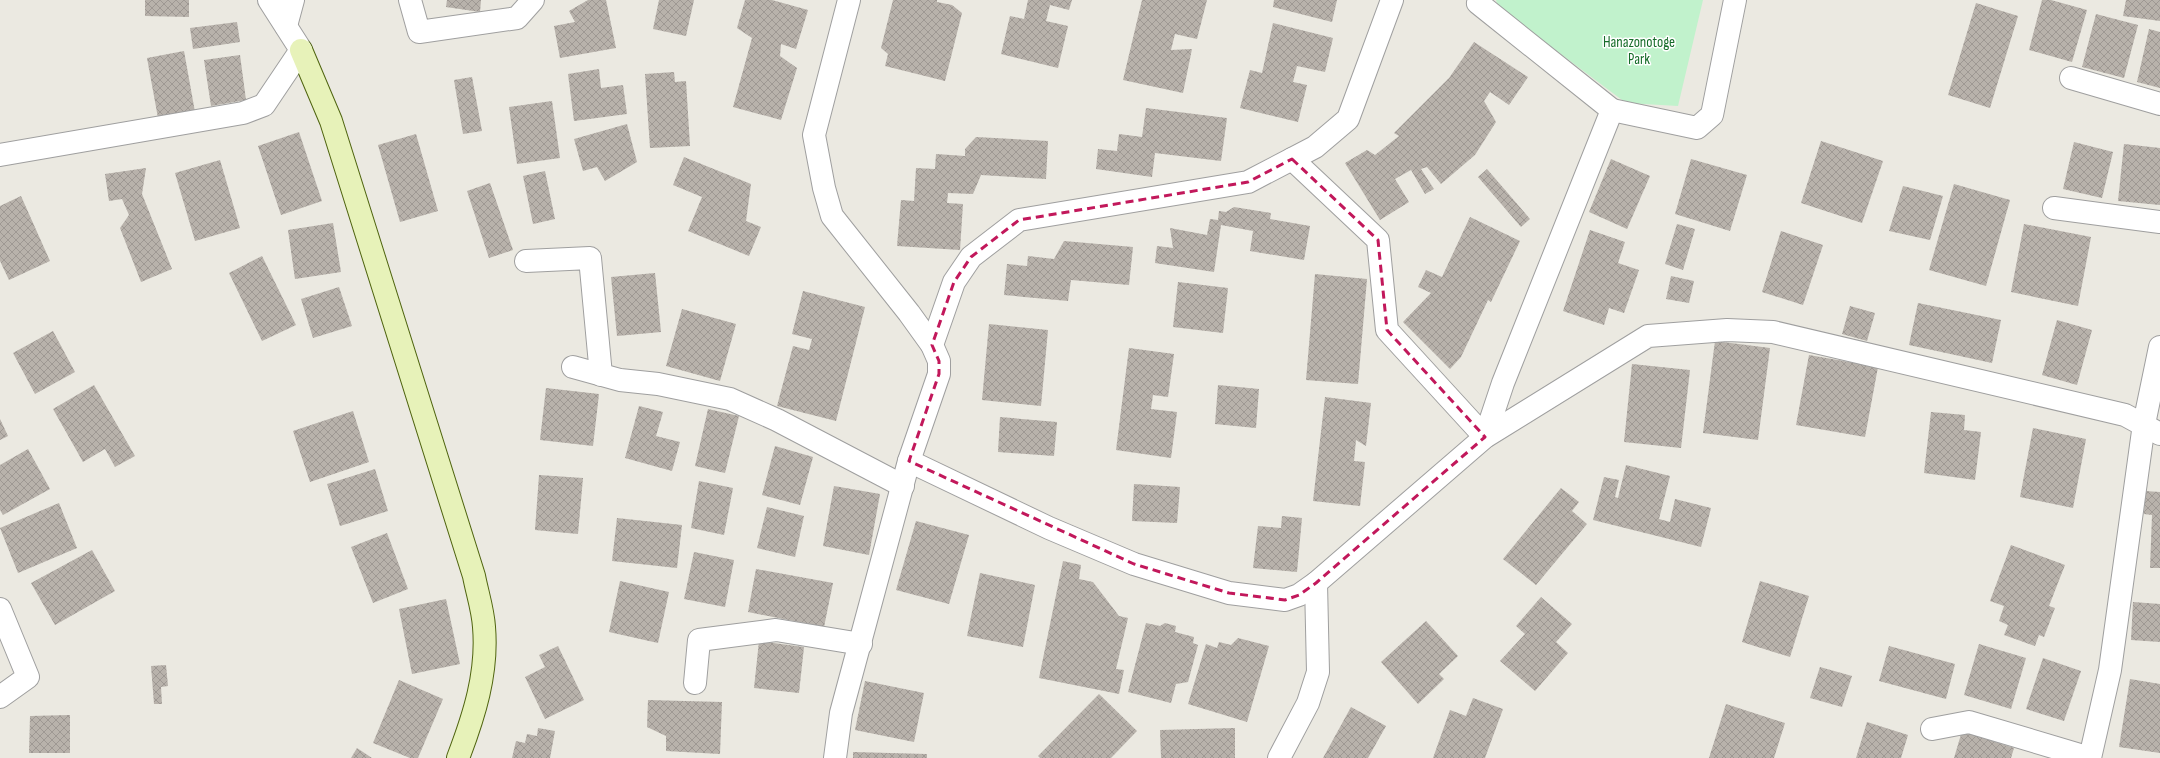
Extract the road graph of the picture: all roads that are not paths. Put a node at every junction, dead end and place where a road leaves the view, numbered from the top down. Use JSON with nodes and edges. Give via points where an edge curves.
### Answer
{"nodes":[{"id":1,"x":269,"y":0,"type":"edge"},
{"id":2,"x":293,"y":0,"type":"edge"},
{"id":3,"x":410,"y":0,"type":"edge"},
{"id":4,"x":534,"y":0,"type":"edge"},
{"id":5,"x":849,"y":0,"type":"edge"},
{"id":6,"x":1392,"y":0,"type":"edge"},
{"id":7,"x":1479,"y":0,"type":"edge"},
{"id":8,"x":1735,"y":0,"type":"edge"},
{"id":9,"x":286,"y":26,"type":"junction"},
{"id":10,"x":301,"y":50,"type":"junction"},
{"id":11,"x":2071,"y":78,"type":"dead end"},
{"id":12,"x":2160,"y":104,"type":"edge"},
{"id":13,"x":1612,"y":110,"type":"junction"},
{"id":14,"x":0,"y":155,"type":"edge"},
{"id":15,"x":1292,"y":159,"type":"junction"},
{"id":16,"x":2054,"y":208,"type":"dead end"},
{"id":17,"x":2160,"y":222,"type":"edge"},
{"id":18,"x":526,"y":261,"type":"dead end"},
{"id":19,"x":932,"y":345,"type":"junction"},
{"id":20,"x":2160,"y":347,"type":"edge"},
{"id":21,"x":573,"y":367,"type":"dead end"},
{"id":22,"x":601,"y":375,"type":"junction"},
{"id":23,"x":2152,"y":429,"type":"edge"},
{"id":24,"x":1486,"y":438,"type":"junction"},
{"id":25,"x":909,"y":461,"type":"junction"},
{"id":26,"x":903,"y":486,"type":"junction"},
{"id":27,"x":1316,"y":583,"type":"junction"},
{"id":28,"x":0,"y":609,"type":"edge"},
{"id":29,"x":861,"y":644,"type":"junction"},
{"id":30,"x":695,"y":683,"type":"dead end"},
{"id":31,"x":0,"y":697,"type":"edge"},
{"id":32,"x":1932,"y":729,"type":"dead end"},
{"id":33,"x":458,"y":758,"type":"edge"},
{"id":34,"x":835,"y":758,"type":"edge"},
{"id":35,"x":1279,"y":758,"type":"edge"},
{"id":36,"x":2090,"y":758,"type":"edge"}],
"edges":[{"from":1,"to":9,"type":"street"},
{"from":2,"to":9,"type":"street"},
{"from":3,"to":4,"type":"street","via":[[419,32],[517,18]]},
{"from":5,"to":19,"type":"street","via":[[814,135],[824,188],[832,216],[910,312]]},
{"from":6,"to":15,"type":"street","via":[[1348,119],[1315,147]]},
{"from":7,"to":13,"type":"street","via":[[1478,3]]},
{"from":8,"to":13,"type":"street","via":[[1712,115],[1697,128]]},
{"from":9,"to":10,"type":"street"},
{"from":10,"to":14,"type":"street","via":[[264,105],[243,113]]},
{"from":10,"to":33,"type":"street","via":[[331,121],[477,590],[484,626],[484,671],[473,718]]},
{"from":11,"to":12,"type":"street"},
{"from":13,"to":24,"type":"street","via":[[1503,384]]},
{"from":15,"to":19,"type":"street","via":[[1248,182],[1019,220],[971,257],[954,282]]},
{"from":15,"to":24,"type":"street","via":[[1378,240],[1387,330]]},
{"from":16,"to":17,"type":"street"},
{"from":18,"to":22,"type":"street","via":[[590,258]]},
{"from":19,"to":25,"type":"street","via":[[939,361],[939,374]]},
{"from":20,"to":23,"type":"street"},
{"from":21,"to":22,"type":"street"},
{"from":22,"to":26,"type":"street","via":[[730,399],[797,430]]},
{"from":23,"to":24,"type":"street","via":[[2125,415],[1815,341],[1773,332],[1727,330],[1648,336]]},
{"from":23,"to":36,"type":"street","via":[[2110,670]]},
{"from":24,"to":27,"type":"street"},
{"from":25,"to":26,"type":"street"},
{"from":25,"to":27,"type":"street","via":[[1049,528],[1134,564],[1229,593],[1285,600],[1299,595]]},
{"from":26,"to":29,"type":"street"},
{"from":27,"to":35,"type":"street","via":[[1318,672],[1308,704]]},
{"from":28,"to":31,"type":"street","via":[[28,677]]},
{"from":29,"to":30,"type":"street","via":[[776,630],[699,640]]},
{"from":29,"to":34,"type":"street","via":[[841,713]]},
{"from":32,"to":36,"type":"street","via":[[1969,722]]}]}
